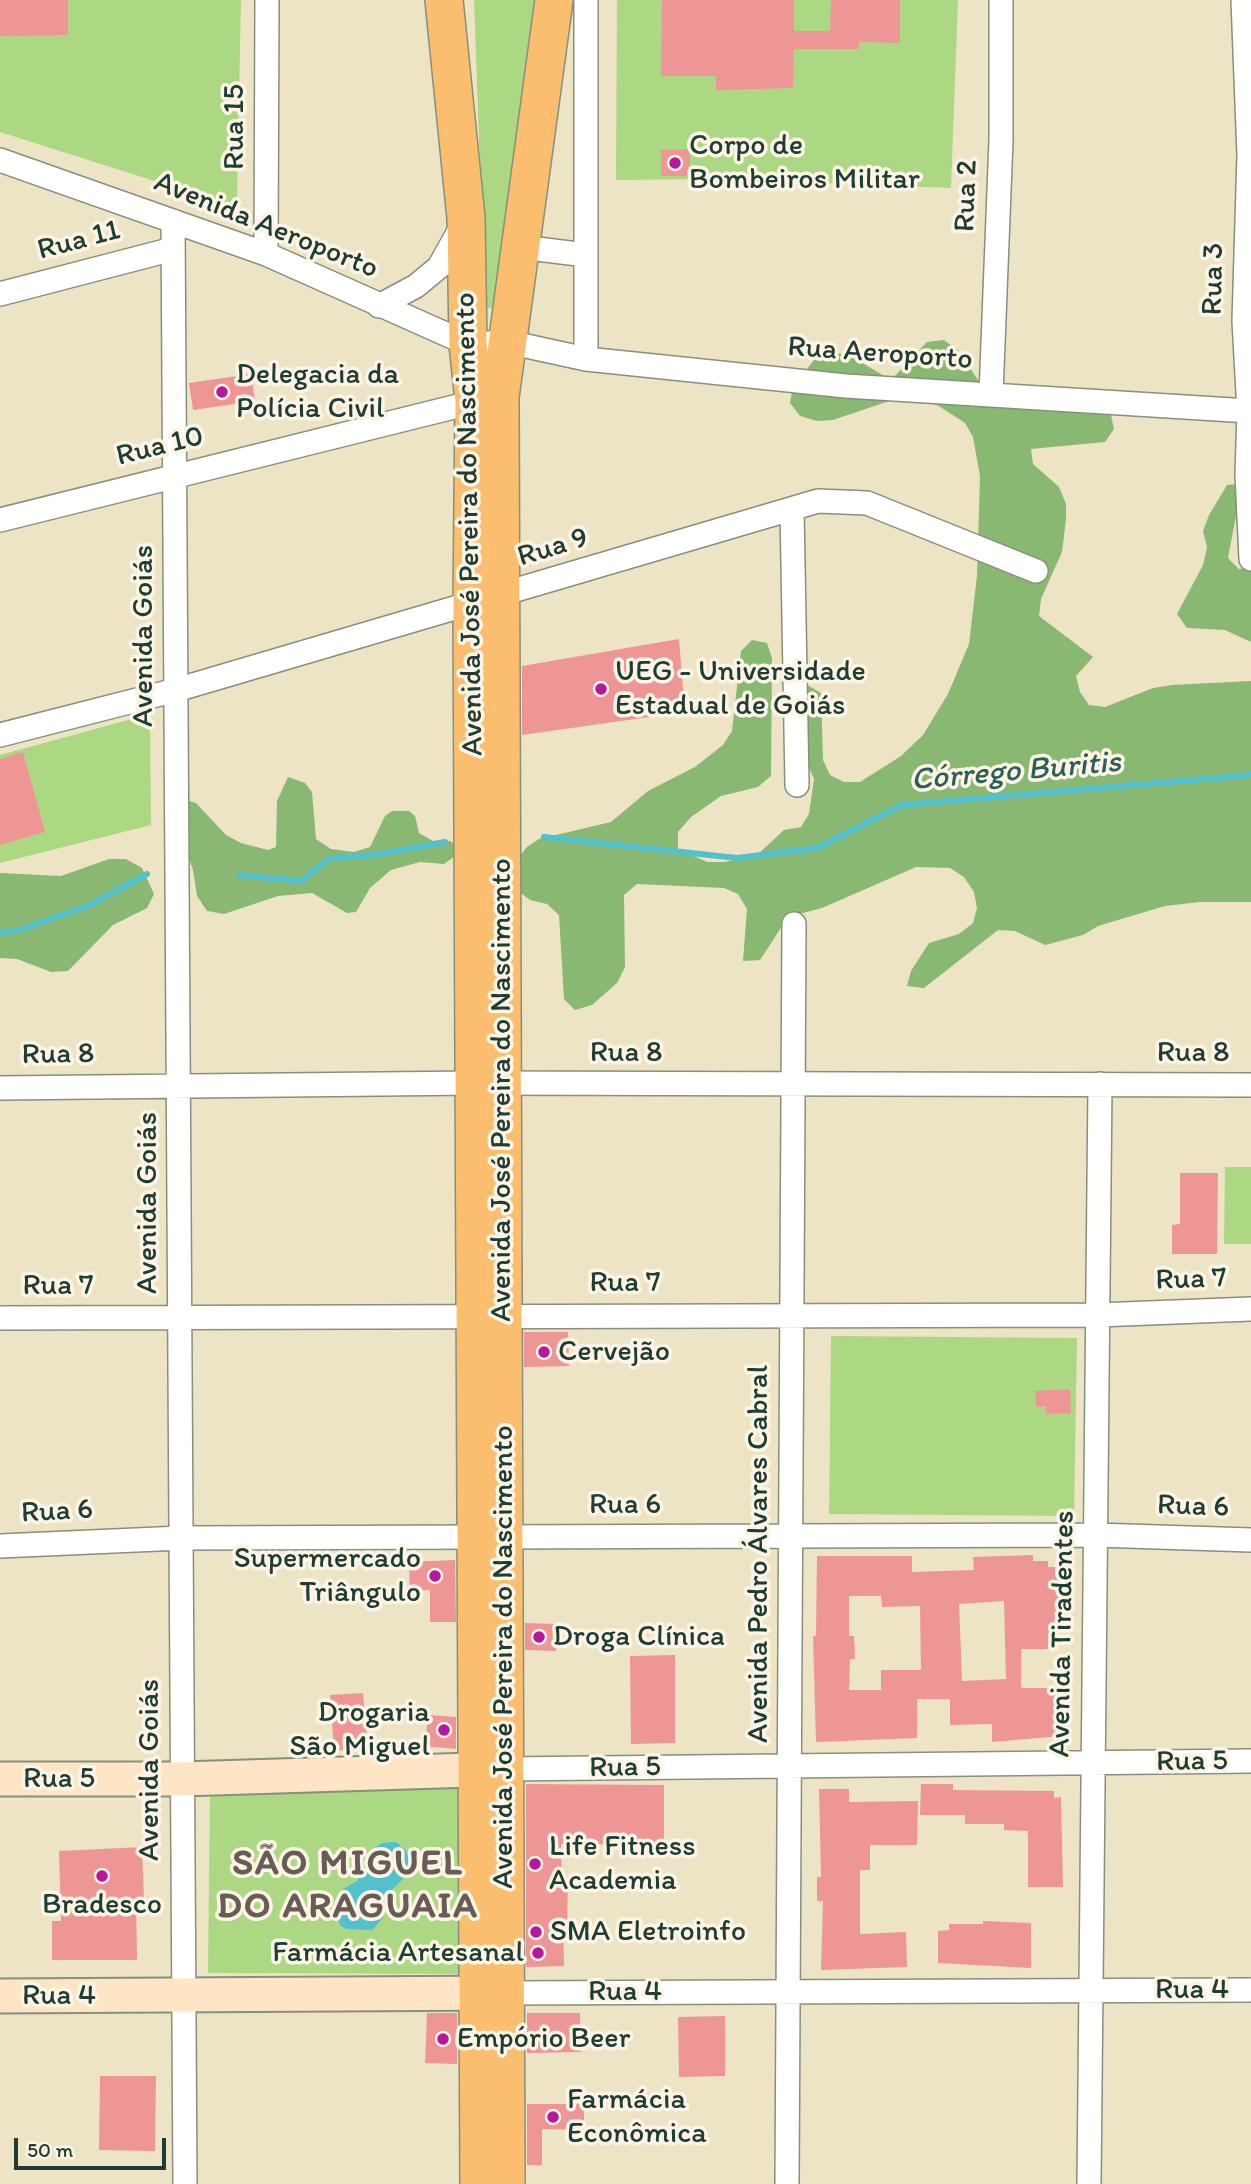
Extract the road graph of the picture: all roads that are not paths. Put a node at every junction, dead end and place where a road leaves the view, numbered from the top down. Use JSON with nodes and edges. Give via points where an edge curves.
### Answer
{"nodes":[{"id":1,"x":267,"y":0,"type":"edge"},
{"id":2,"x":444,"y":0,"type":"edge"},
{"id":3,"x":554,"y":0,"type":"edge"},
{"id":4,"x":586,"y":0,"type":"edge"},
{"id":5,"x":1001,"y":0,"type":"edge"},
{"id":6,"x":1243,"y":0,"type":"edge"},
{"id":7,"x":1250,"y":155,"type":"edge"},
{"id":8,"x":0,"y":160,"type":"edge"},
{"id":9,"x":466,"y":218,"type":"junction"},
{"id":10,"x":173,"y":221,"type":"junction"},
{"id":11,"x":521,"y":247,"type":"junction"},
{"id":12,"x":173,"y":249,"type":"junction"},
{"id":13,"x":266,"y":254,"type":"junction"},
{"id":14,"x":586,"y":255,"type":"junction"},
{"id":15,"x":0,"y":294,"type":"edge"},
{"id":16,"x":379,"y":306,"type":"junction"},
{"id":17,"x":1248,"y":321,"type":"edge"},
{"id":18,"x":508,"y":342,"type":"junction"},
{"id":19,"x":468,"y":344,"type":"junction"},
{"id":20,"x":586,"y":359,"type":"junction"},
{"id":21,"x":991,"y":394,"type":"junction"},
{"id":22,"x":487,"y":399,"type":"junction"},
{"id":23,"x":1249,"y":411,"type":"edge"},
{"id":24,"x":175,"y":475,"type":"junction"},
{"id":25,"x":1249,"y":475,"type":"edge"},
{"id":26,"x":792,"y":509,"type":"junction"},
{"id":27,"x":0,"y":520,"type":"edge"},
{"id":28,"x":1251,"y":559,"type":"edge"},
{"id":29,"x":1036,"y":571,"type":"dead end"},
{"id":30,"x":486,"y":601,"type":"junction"},
{"id":31,"x":176,"y":690,"type":"junction"},
{"id":32,"x":0,"y":735,"type":"edge"},
{"id":33,"x":797,"y":785,"type":"dead end"},
{"id":34,"x":794,"y":924,"type":"dead end"},
{"id":35,"x":489,"y":1083,"type":"junction"},
{"id":36,"x":1100,"y":1084,"type":"junction"},
{"id":37,"x":1251,"y":1085,"type":"edge"},
{"id":38,"x":178,"y":1086,"type":"junction"},
{"id":39,"x":793,"y":1086,"type":"junction"},
{"id":40,"x":0,"y":1088,"type":"edge"},
{"id":41,"x":1251,"y":1309,"type":"edge"},
{"id":42,"x":792,"y":1314,"type":"junction"},
{"id":43,"x":1098,"y":1315,"type":"junction"},
{"id":44,"x":490,"y":1316,"type":"junction"},
{"id":45,"x":180,"y":1317,"type":"junction"},
{"id":46,"x":0,"y":1318,"type":"edge"},
{"id":47,"x":1096,"y":1535,"type":"junction"},
{"id":48,"x":791,"y":1536,"type":"junction"},
{"id":49,"x":490,"y":1537,"type":"junction"},
{"id":50,"x":181,"y":1538,"type":"junction"},
{"id":51,"x":1251,"y":1540,"type":"edge"},
{"id":52,"x":0,"y":1546,"type":"edge"},
{"id":53,"x":1251,"y":1761,"type":"edge"},
{"id":54,"x":1094,"y":1763,"type":"junction"},
{"id":55,"x":789,"y":1766,"type":"junction"},
{"id":56,"x":492,"y":1770,"type":"junction"},
{"id":57,"x":0,"y":1779,"type":"edge"},
{"id":58,"x":181,"y":1779,"type":"junction"},
{"id":59,"x":1251,"y":1990,"type":"edge"},
{"id":60,"x":1091,"y":1991,"type":"junction"},
{"id":61,"x":788,"y":1992,"type":"junction"},
{"id":62,"x":492,"y":1993,"type":"junction"},
{"id":63,"x":184,"y":1995,"type":"junction"},
{"id":64,"x":0,"y":1996,"type":"edge"},
{"id":65,"x":185,"y":2184,"type":"edge"},
{"id":66,"x":479,"y":2184,"type":"edge"},
{"id":67,"x":506,"y":2184,"type":"edge"},
{"id":68,"x":787,"y":2184,"type":"edge"},
{"id":69,"x":1089,"y":2184,"type":"edge"}],
"edges":[{"from":1,"to":13,"type":"street","name":"Rua 15"},
{"from":2,"to":9,"type":"main road","name":"Avenida José Pereira do Nascimento"},
{"from":3,"to":11,"type":"main road","name":"Avenida José Pereira do Nascimento"},
{"from":4,"to":14,"type":"street"},
{"from":5,"to":21,"type":"street","name":"Rua 2","via":[[1001,140]]},
{"from":6,"to":7,"type":"street","name":"Rua 3"},
{"from":7,"to":17,"type":"street","name":"Rua 3"},
{"from":8,"to":10,"type":"street","name":"Avenida Aeroporto"},
{"from":9,"to":16,"type":"street","via":[[439,267]]},
{"from":9,"to":19,"type":"main road","name":"Avenida José Pereira do Nascimento"},
{"from":10,"to":12,"type":"street","name":"Avenida Goiás"},
{"from":10,"to":13,"type":"street","name":"Avenida Aeroporto"},
{"from":11,"to":14,"type":"street"},
{"from":11,"to":18,"type":"main road","name":"Avenida José Pereira do Nascimento"},
{"from":12,"to":15,"type":"street","name":"Rua 11"},
{"from":12,"to":24,"type":"street","name":"Avenida Goiás"},
{"from":13,"to":16,"type":"street","name":"Avenida Aeroporto"},
{"from":14,"to":20,"type":"street"},
{"from":16,"to":19,"type":"street","name":"Avenida Aeroporto"},
{"from":17,"to":23,"type":"street","name":"Rua 3"},
{"from":18,"to":19,"type":"street","name":"Avenida Aeroporto"},
{"from":18,"to":20,"type":"street","name":"Rua Aeroporto"},
{"from":18,"to":22,"type":"main road","name":"Avenida José Pereira do Nascimento"},
{"from":19,"to":22,"type":"main road","name":"Avenida José Pereira do Nascimento"},
{"from":20,"to":21,"type":"street","name":"Rua Aeroporto","via":[[846,386]]},
{"from":21,"to":23,"type":"street","name":"Rua Aeroporto"},
{"from":22,"to":24,"type":"street","name":"Rua 10"},
{"from":22,"to":30,"type":"main road","name":"Avenida José Pereira do Nascimento"},
{"from":23,"to":25,"type":"street","name":"Rua 3"},
{"from":24,"to":27,"type":"street","name":"Rua 10"},
{"from":24,"to":31,"type":"street","name":"Avenida Goiás"},
{"from":25,"to":28,"type":"street","name":"Rua 3"},
{"from":26,"to":29,"type":"street","name":"Rua 9","via":[[818,501],[867,503]]},
{"from":26,"to":30,"type":"street","name":"Rua 9"},
{"from":26,"to":33,"type":"street"},
{"from":30,"to":31,"type":"street","name":"Rua 9"},
{"from":30,"to":35,"type":"main road","name":"Avenida José Pereira do Nascimento"},
{"from":31,"to":32,"type":"street","name":"Rua 9"},
{"from":31,"to":38,"type":"street","name":"Avenida Goiás"},
{"from":34,"to":39,"type":"street","name":"Avenida Pedro Álvares Cabral"},
{"from":35,"to":38,"type":"street","name":"Rua 8"},
{"from":35,"to":39,"type":"street","name":"Rua 8"},
{"from":35,"to":44,"type":"main road","name":"Avenida José Pereira do Nascimento"},
{"from":36,"to":37,"type":"street","name":"Rua 8"},
{"from":36,"to":39,"type":"street","name":"Rua 8"},
{"from":36,"to":43,"type":"street","name":"Avenida Tiradentes"},
{"from":38,"to":40,"type":"street","name":"Rua 8"},
{"from":38,"to":45,"type":"street","name":"Avenida Goiás"},
{"from":39,"to":42,"type":"street","name":"Avenida Pedro Álvares Cabral"},
{"from":41,"to":43,"type":"street","name":"Rua 7"},
{"from":42,"to":43,"type":"street","name":"Rua 7"},
{"from":42,"to":44,"type":"street","name":"Rua 7"},
{"from":42,"to":48,"type":"street","name":"Avenida Pedro Álvares Cabral"},
{"from":43,"to":47,"type":"street","name":"Avenida Tiradentes"},
{"from":44,"to":45,"type":"street","name":"Rua 7"},
{"from":44,"to":49,"type":"main road","name":"Avenida José Pereira do Nascimento"},
{"from":45,"to":46,"type":"street","name":"Rua 7"},
{"from":45,"to":50,"type":"street","name":"Avenida Goiás"},
{"from":47,"to":48,"type":"street","name":"Rua 6"},
{"from":47,"to":51,"type":"street","name":"Rua 6"},
{"from":47,"to":54,"type":"street","name":"Avenida Tiradentes"},
{"from":48,"to":49,"type":"street","name":"Rua 6"},
{"from":48,"to":55,"type":"street","name":"Avenida Pedro Álvares Cabral"},
{"from":49,"to":50,"type":"street","name":"Rua 6"},
{"from":49,"to":56,"type":"main road","name":"Avenida José Pereira do Nascimento"},
{"from":50,"to":52,"type":"street","name":"Rua 6"},
{"from":50,"to":58,"type":"street","name":"Avenida Goiás"},
{"from":53,"to":54,"type":"street","name":"Rua 5"},
{"from":54,"to":55,"type":"street","name":"Rua 5"},
{"from":54,"to":60,"type":"street","name":"Avenida Tiradentes"},
{"from":55,"to":56,"type":"street","name":"Rua 5"},
{"from":55,"to":61,"type":"street","name":"Avenida Pedro Álvares Cabral"},
{"from":56,"to":58,"type":"street","name":"Rua 5"},
{"from":56,"to":62,"type":"main road","name":"Avenida José Pereira do Nascimento"},
{"from":57,"to":58,"type":"street","name":"Rua 5"},
{"from":58,"to":63,"type":"street","name":"Avenida Goiás"},
{"from":59,"to":60,"type":"street","name":"Rua 4"},
{"from":60,"to":61,"type":"street","name":"Rua 4"},
{"from":60,"to":69,"type":"street","name":"Avenida Tiradentes"},
{"from":61,"to":62,"type":"street","name":"Rua 4"},
{"from":61,"to":68,"type":"street","name":"Avenida Pedro Álvares Cabral"},
{"from":62,"to":63,"type":"street","name":"Rua 4"},
{"from":62,"to":66,"type":"main road","name":"Avenida José Pereira do Nascimento"},
{"from":62,"to":67,"type":"main road","name":"Avenida José Pereira do Nascimento"},
{"from":63,"to":64,"type":"street","name":"Rua 4"},
{"from":63,"to":65,"type":"street","name":"Avenida Goiás"}]}
